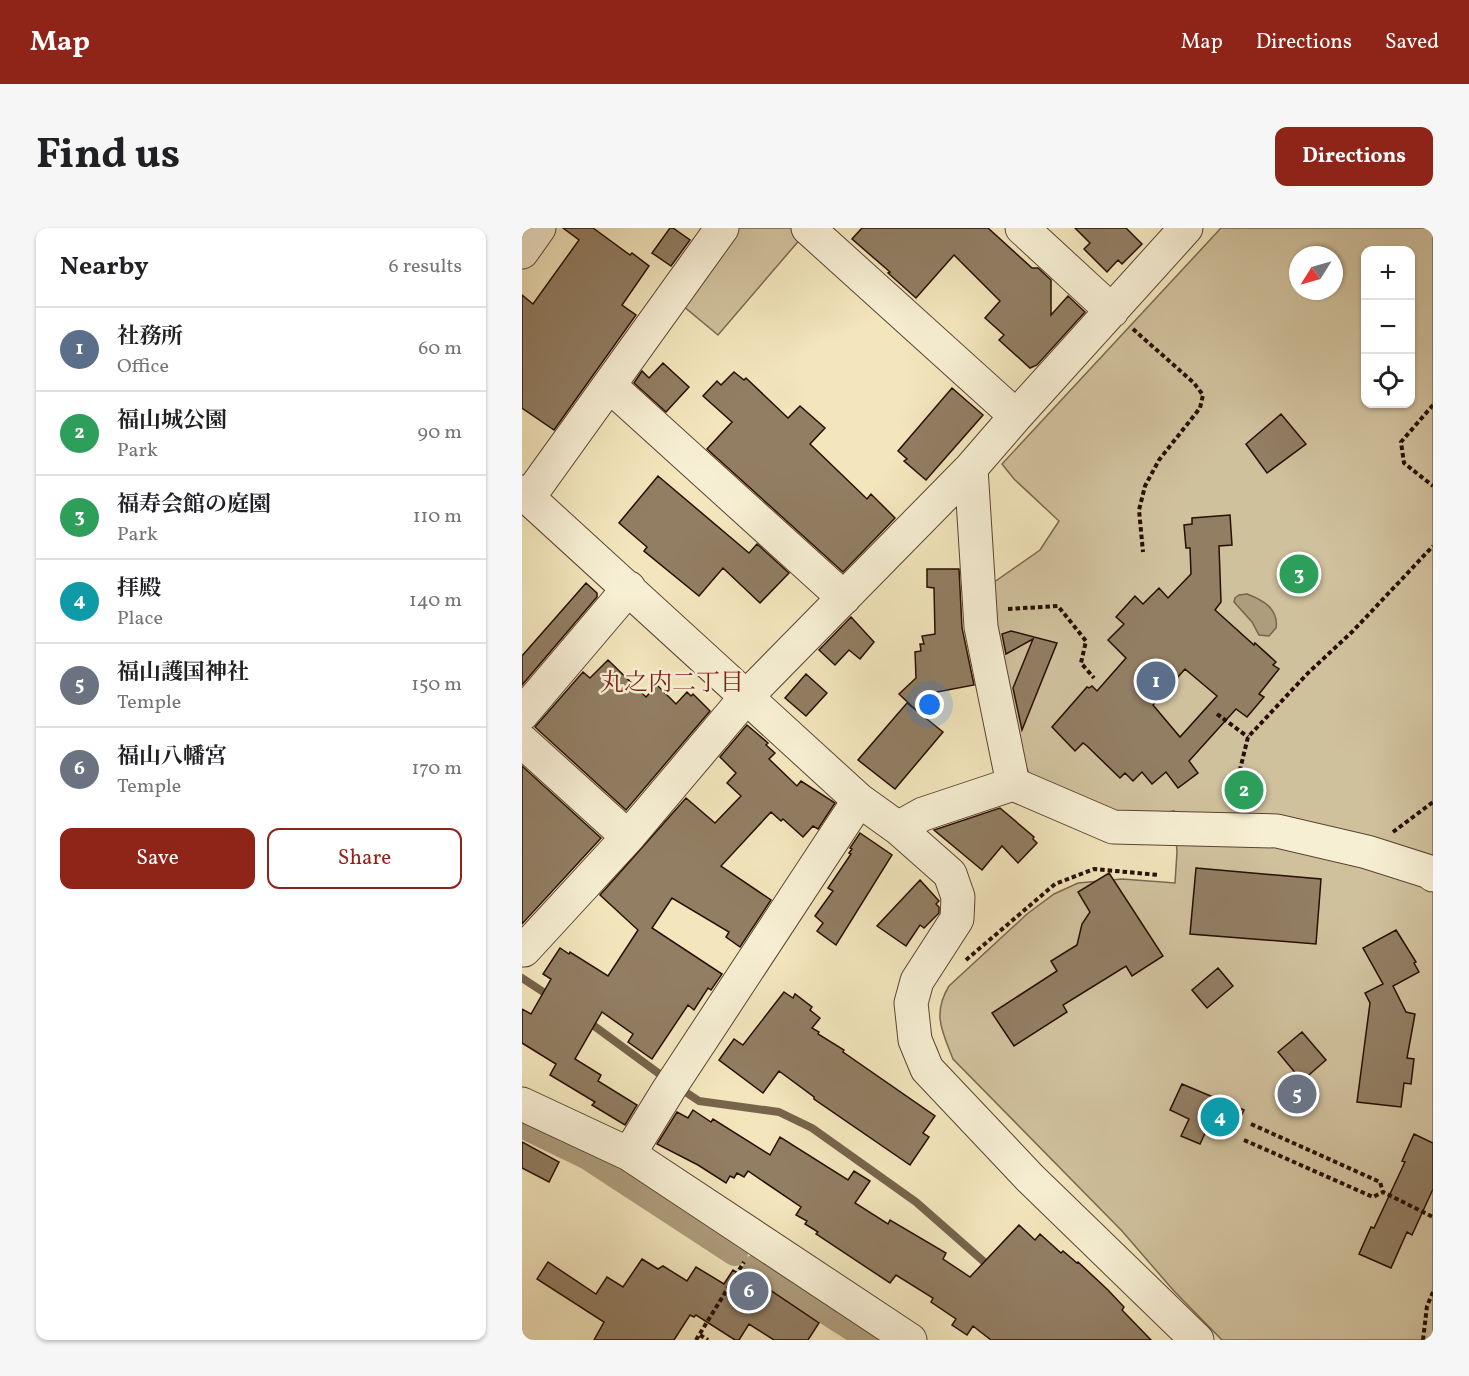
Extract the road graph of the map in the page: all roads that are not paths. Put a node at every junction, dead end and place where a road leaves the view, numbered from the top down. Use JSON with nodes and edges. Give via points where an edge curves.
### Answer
{"nodes":[{"id":1,"x":539,"y":228,"type":"edge"},
{"id":2,"x":722,"y":228,"type":"edge"},
{"id":3,"x":808,"y":228,"type":"edge"},
{"id":4,"x":1022,"y":228,"type":"edge"},
{"id":5,"x":1186,"y":228,"type":"edge"},
{"id":6,"x":522,"y":252,"type":"edge"},
{"id":7,"x":1112,"y":311,"type":"junction"},
{"id":8,"x":610,"y":386,"type":"junction"},
{"id":9,"x":1016,"y":416,"type":"junction"},
{"id":10,"x":971,"y":468,"type":"junction"},
{"id":11,"x":525,"y":495,"type":"edge"},
{"id":12,"x":628,"y":588,"type":"junction"},
{"id":13,"x":844,"y":598,"type":"junction"},
{"id":14,"x":747,"y":696,"type":"junction"},
{"id":15,"x":522,"y":714,"type":"edge"},
{"id":16,"x":522,"y":741,"type":"edge"},
{"id":17,"x":1013,"y":784,"type":"junction"},
{"id":18,"x":859,"y":800,"type":"junction"},
{"id":19,"x":898,"y":828,"type":"junction"},
{"id":20,"x":628,"y":837,"type":"junction"},
{"id":21,"x":1433,"y":875,"type":"edge"},
{"id":22,"x":524,"y":950,"type":"dead end"},
{"id":23,"x":522,"y":1104,"type":"edge"},
{"id":24,"x":629,"y":1154,"type":"junction"},
{"id":25,"x":910,"y":1340,"type":"edge"},
{"id":26,"x":1197,"y":1340,"type":"edge"}],
"edges":[{"from":1,"to":6,"type":"street"},
{"from":2,"to":8,"type":"street"},
{"from":3,"to":9,"type":"street"},
{"from":4,"to":7,"type":"street"},
{"from":5,"to":7,"type":"street"},
{"from":7,"to":9,"type":"street"},
{"from":8,"to":11,"type":"street"},
{"from":8,"to":13,"type":"street"},
{"from":9,"to":10,"type":"street"},
{"from":10,"to":13,"type":"street"},
{"from":10,"to":17,"type":"street","via":[[981,627]]},
{"from":11,"to":12,"type":"street"},
{"from":12,"to":14,"type":"street"},
{"from":12,"to":15,"type":"street"},
{"from":13,"to":14,"type":"street"},
{"from":14,"to":18,"type":"street"},
{"from":14,"to":20,"type":"street"},
{"from":16,"to":20,"type":"street"},
{"from":17,"to":19,"type":"street","via":[[923,814]]},
{"from":17,"to":21,"type":"street","via":[[1113,826],[1277,831],[1367,852]]},
{"from":18,"to":19,"type":"street"},
{"from":18,"to":24,"type":"street"},
{"from":19,"to":26,"type":"street","via":[[950,874],[958,897],[957,919],[917,981],[911,1003],[915,1040],[927,1069],[1030,1178]]},
{"from":20,"to":22,"type":"street"},
{"from":23,"to":24,"type":"street"},
{"from":24,"to":25,"type":"street"}]}
